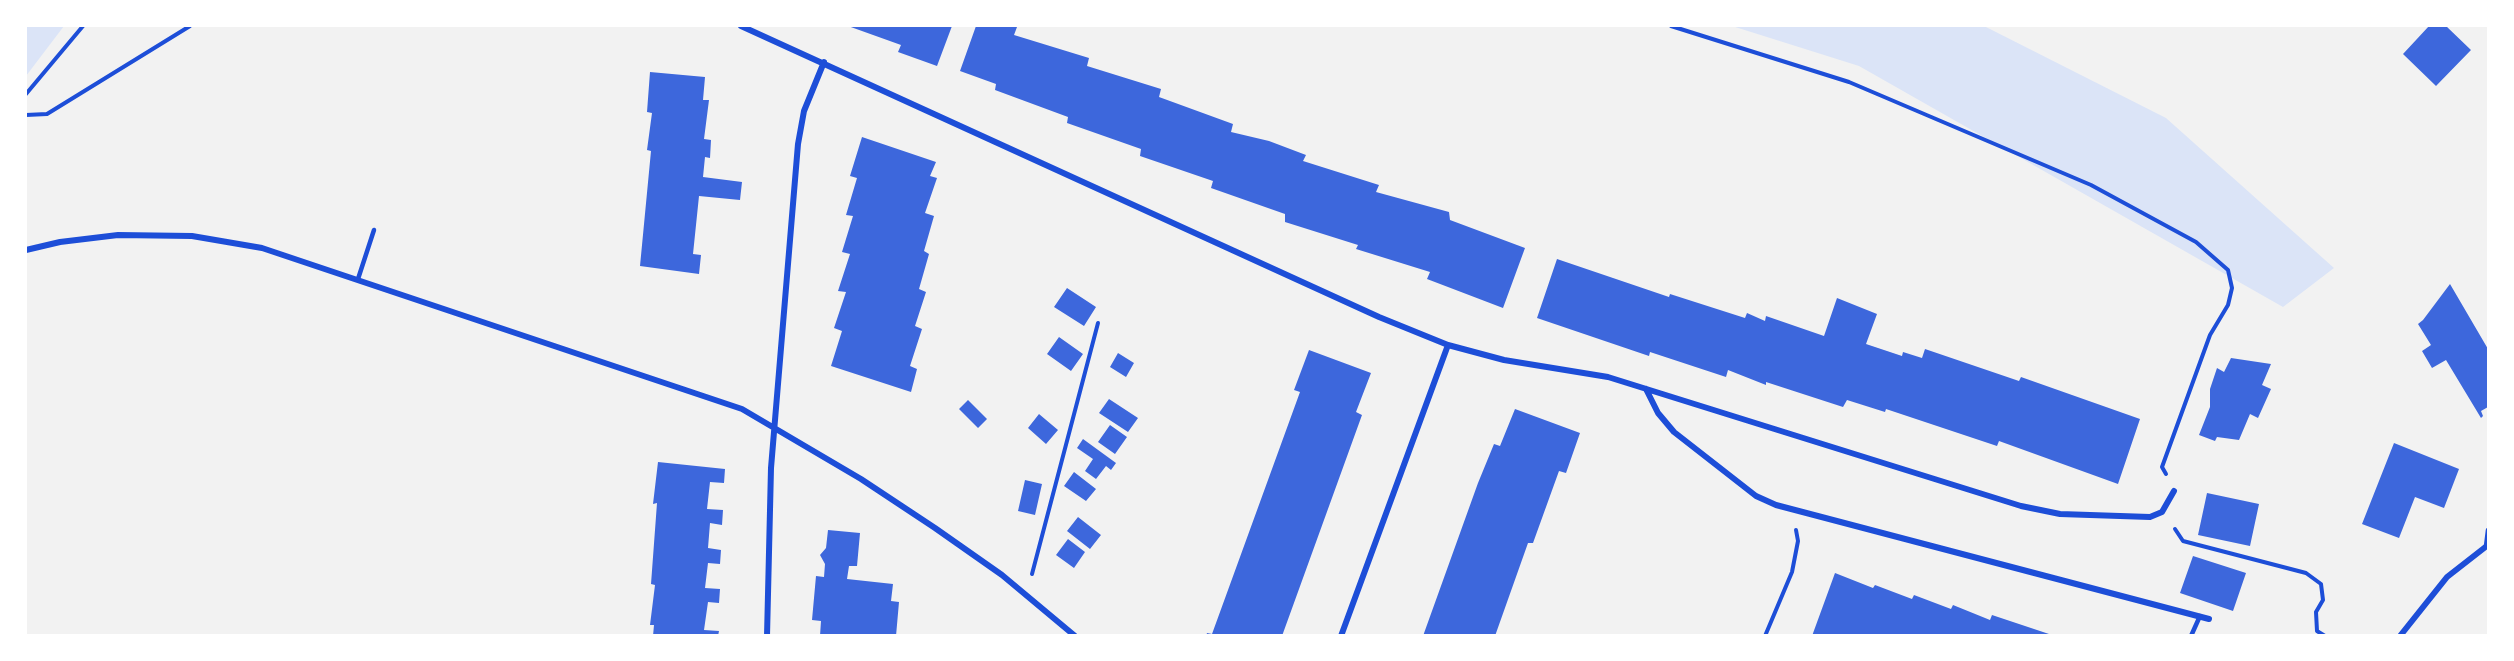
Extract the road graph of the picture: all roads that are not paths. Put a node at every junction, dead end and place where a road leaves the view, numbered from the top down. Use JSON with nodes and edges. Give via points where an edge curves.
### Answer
{"nodes":[{"id":1,"x":741,"y":26,"type":"edge"},
{"id":2,"x":824,"y":62,"type":"junction"},
{"id":3,"x":374,"y":230,"type":"dead end"},
{"id":4,"x":26,"y":250,"type":"edge"},
{"id":5,"x":358,"y":279,"type":"junction"},
{"id":6,"x":1448,"y":345,"type":"junction"},
{"id":7,"x":1646,"y":389,"type":"junction"},
{"id":8,"x":773,"y":426,"type":"junction"},
{"id":9,"x":2174,"y":491,"type":"road end"},
{"id":10,"x":2488,"y":530,"type":"edge"},
{"id":11,"x":2487,"y":546,"type":"edge"},
{"id":12,"x":2200,"y":616,"type":"junction"},
{"id":13,"x":2209,"y":619,"type":"dead end"},
{"id":14,"x":767,"y":636,"type":"edge"},
{"id":15,"x":1075,"y":636,"type":"edge"},
{"id":16,"x":1341,"y":636,"type":"edge"},
{"id":17,"x":2191,"y":636,"type":"edge"},
{"id":18,"x":2400,"y":636,"type":"edge"}],
"edges":[{"from":1,"to":2,"type":"street"},
{"from":2,"to":6,"type":"street","via":[[1378,317]]},
{"from":2,"to":8,"type":"street","via":[[804,111],[798,144]]},
{"from":3,"to":5,"type":"lane"},
{"from":4,"to":5,"type":"street","via":[[118,235],[192,236],[262,248]]},
{"from":5,"to":8,"type":"street","via":[[742,409]]},
{"from":6,"to":7,"type":"street","via":[[1504,360],[1608,377]]},
{"from":6,"to":16,"type":"street"},
{"from":7,"to":9,"type":"street","via":[[2021,507],[2151,517],[2162,512]]},
{"from":7,"to":12,"type":"street","via":[[1658,413],[1674,432],[1756,496],[1792,509]]},
{"from":8,"to":14,"type":"street"},
{"from":8,"to":15,"type":"street","via":[[935,528]]},
{"from":10,"to":11,"type":"lane"},
{"from":11,"to":18,"type":"street","via":[[2447,577]]},
{"from":12,"to":13,"type":"street"},
{"from":12,"to":17,"type":"lane"}]}
